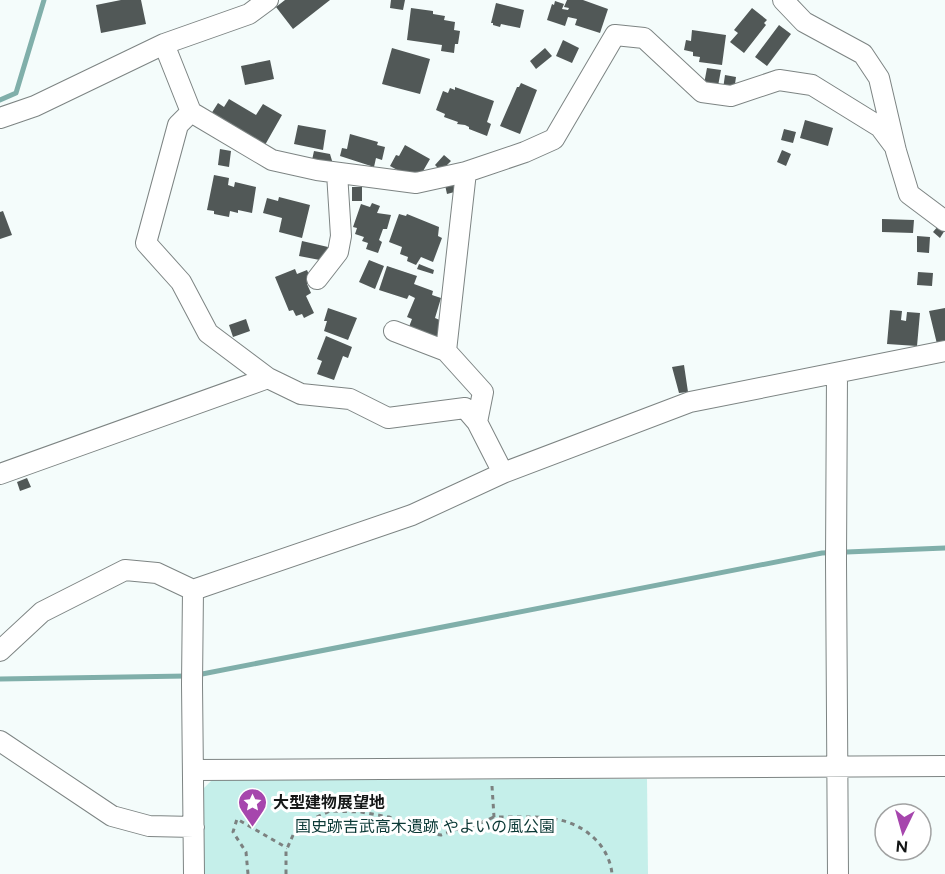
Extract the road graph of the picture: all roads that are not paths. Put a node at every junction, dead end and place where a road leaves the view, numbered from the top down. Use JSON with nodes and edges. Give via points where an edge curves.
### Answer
{"nodes":[{"id":1,"x":268,"y":0,"type":"edge"},
{"id":2,"x":783,"y":0,"type":"edge"},
{"id":3,"x":164,"y":44,"type":"junction"},
{"id":4,"x":190,"y":112,"type":"junction"},
{"id":5,"x":0,"y":118,"type":"edge"},
{"id":6,"x":895,"y":147,"type":"junction"},
{"id":7,"x":466,"y":172,"type":"junction"},
{"id":8,"x":337,"y":173,"type":"junction"},
{"id":9,"x":945,"y":221,"type":"edge"},
{"id":10,"x":317,"y":279,"type":"dead end"},
{"id":11,"x":394,"y":331,"type":"dead end"},
{"id":12,"x":446,"y":351,"type":"junction"},
{"id":13,"x":945,"y":351,"type":"edge"},
{"id":14,"x":837,"y":373,"type":"junction"},
{"id":15,"x":268,"y":378,"type":"junction"},
{"id":16,"x":477,"y":422,"type":"junction"},
{"id":17,"x":503,"y":473,"type":"junction"},
{"id":18,"x":0,"y":474,"type":"edge"},
{"id":19,"x":193,"y":590,"type":"junction"},
{"id":20,"x":0,"y":651,"type":"edge"},
{"id":21,"x":0,"y":741,"type":"edge"},
{"id":22,"x":837,"y":766,"type":"junction"},
{"id":23,"x":945,"y":766,"type":"edge"},
{"id":24,"x":194,"y":770,"type":"junction"},
{"id":25,"x":194,"y":827,"type":"junction"},
{"id":26,"x":194,"y":874,"type":"edge"},
{"id":27,"x":838,"y":874,"type":"edge"}],
"edges":[{"from":1,"to":3,"type":"street","via":[[249,14]]},
{"from":2,"to":6,"type":"street","via":[[804,22],[863,54],[879,78]]},
{"from":3,"to":4,"type":"street"},
{"from":3,"to":5,"type":"street","via":[[35,106]]},
{"from":4,"to":8,"type":"street","via":[[272,160]]},
{"from":4,"to":15,"type":"street","via":[[178,125],[146,243],[181,282],[207,333]]},
{"from":6,"to":7,"type":"street","via":[[880,127],[812,85],[779,80],[731,96],[702,92],[644,38],[615,35],[554,139]]},
{"from":6,"to":9,"type":"street","via":[[909,194]]},
{"from":7,"to":8,"type":"street","via":[[416,183]]},
{"from":7,"to":12,"type":"street"},
{"from":8,"to":10,"type":"street","via":[[341,236],[338,252]]},
{"from":11,"to":12,"type":"street"},
{"from":12,"to":16,"type":"street","via":[[483,392]]},
{"from":13,"to":14,"type":"street"},
{"from":14,"to":17,"type":"street","via":[[690,402]]},
{"from":14,"to":22,"type":"street"},
{"from":15,"to":16,"type":"street","via":[[301,394],[350,399],[388,418],[465,408]]},
{"from":15,"to":18,"type":"street"},
{"from":16,"to":17,"type":"street"},
{"from":17,"to":19,"type":"street","via":[[412,515]]},
{"from":19,"to":20,"type":"street","via":[[157,573],[125,570],[42,612]]},
{"from":19,"to":24,"type":"street"},
{"from":21,"to":25,"type":"street","via":[[112,816],[149,826]]},
{"from":22,"to":23,"type":"street"},
{"from":22,"to":24,"type":"street"},
{"from":22,"to":27,"type":"street"},
{"from":24,"to":25,"type":"street"},
{"from":25,"to":26,"type":"street"}]}
